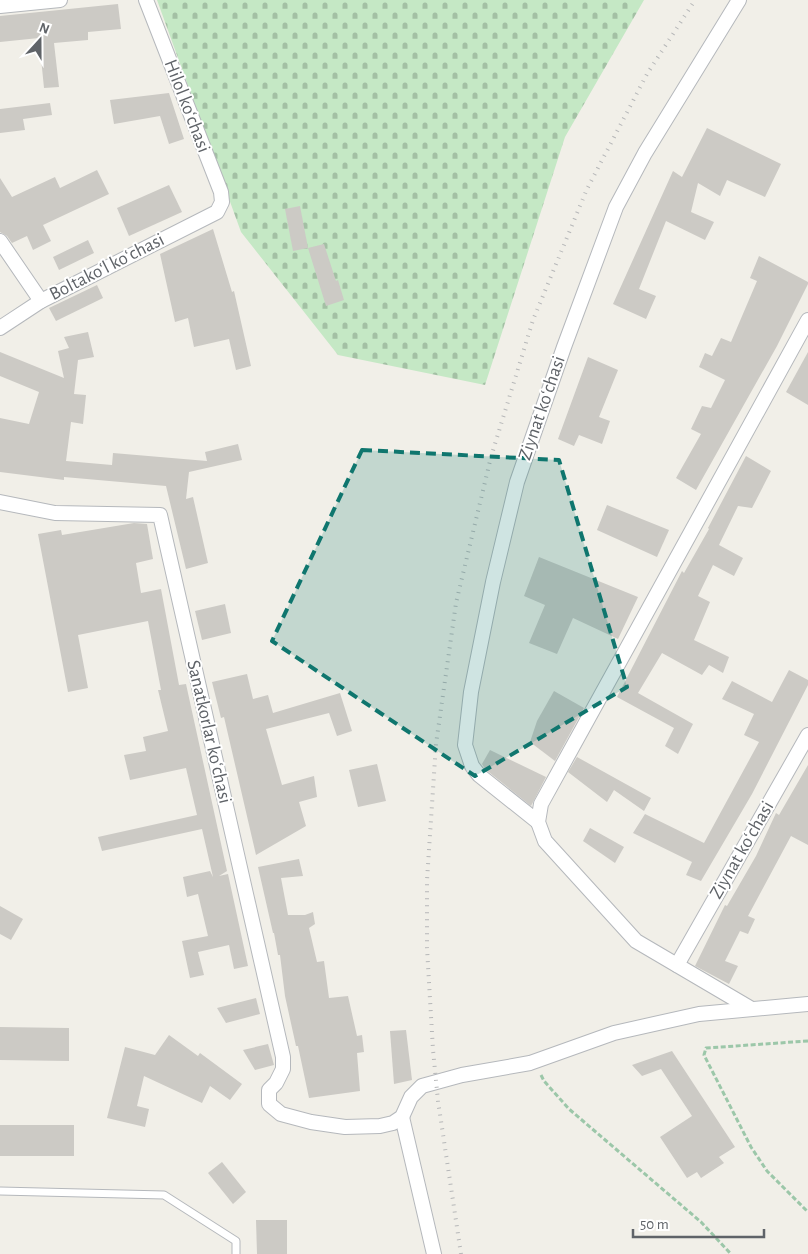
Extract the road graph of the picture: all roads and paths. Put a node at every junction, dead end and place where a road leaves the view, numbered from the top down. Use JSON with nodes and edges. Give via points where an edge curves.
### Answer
{"nodes":[{"id":1,"x":60,"y":0,"type":"edge"},
{"id":2,"x":146,"y":0,"type":"edge"},
{"id":3,"x":739,"y":0,"type":"edge"},
{"id":4,"x":0,"y":6,"type":"edge"},
{"id":5,"x":217,"y":212,"type":"joint"},
{"id":6,"x":0,"y":241,"type":"edge"},
{"id":7,"x":40,"y":301,"type":"junction"},
{"id":8,"x":808,"y":320,"type":"edge"},
{"id":9,"x":0,"y":328,"type":"edge"},
{"id":10,"x":0,"y":502,"type":"edge"},
{"id":11,"x":808,"y":735,"type":"edge"},
{"id":12,"x":538,"y":822,"type":"junction"},
{"id":13,"x":677,"y":965,"type":"junction"},
{"id":14,"x":808,"y":1004,"type":"edge"},
{"id":15,"x":750,"y":1008,"type":"junction"},
{"id":16,"x":808,"y":1041,"type":"edge"},
{"id":17,"x":536,"y":1060,"type":"junction"},
{"id":18,"x":402,"y":1117,"type":"junction"},
{"id":19,"x":0,"y":1191,"type":"edge"},
{"id":20,"x":808,"y":1212,"type":"edge"},
{"id":21,"x":236,"y":1254,"type":"edge"},
{"id":22,"x":434,"y":1254,"type":"edge"},
{"id":23,"x":731,"y":1254,"type":"edge"}],
"edges":[{"from":1,"to":4,"type":"street"},
{"from":2,"to":5,"type":"street","name":"Hilol koʻchasi","via":[[221,192],[222,202]]},
{"from":3,"to":12,"type":"street","name":"Ziynat koʻchasi","via":[[645,153],[616,207],[517,482],[471,692],[465,745],[472,766],[479,775]]},
{"from":5,"to":7,"type":"street","name":"Boltakoʻl koʻchasi"},
{"from":6,"to":7,"type":"street"},
{"from":7,"to":9,"type":"street","name":"Boltakoʻl koʻchasi"},
{"from":8,"to":12,"type":"street","via":[[541,804]]},
{"from":10,"to":18,"type":"street","name":"Sanatkorlar koʻchasi","via":[[55,513],[160,515],[283,1057],[283,1069],[269,1090],[269,1104],[281,1114],[345,1127],[380,1126]]},
{"from":11,"to":13,"type":"street","name":"Ziynat koʻchasi"},
{"from":12,"to":13,"type":"street","name":"Ziynat koʻchasi","via":[[545,841],[636,941]]},
{"from":13,"to":15,"type":"street","name":"Ziynat koʻchasi"},
{"from":14,"to":15,"type":"street"},
{"from":15,"to":17,"type":"street","via":[[699,1014],[614,1033]]},
{"from":16,"to":20,"type":"path","via":[[706,1048],[704,1055],[751,1147],[767,1171]]},
{"from":17,"to":18,"type":"street","via":[[422,1086],[411,1097]]},
{"from":17,"to":23,"type":"path","via":[[544,1081],[569,1108],[702,1222]]},
{"from":18,"to":22,"type":"street"},
{"from":19,"to":21,"type":"lane","via":[[164,1195],[236,1241]]}]}
